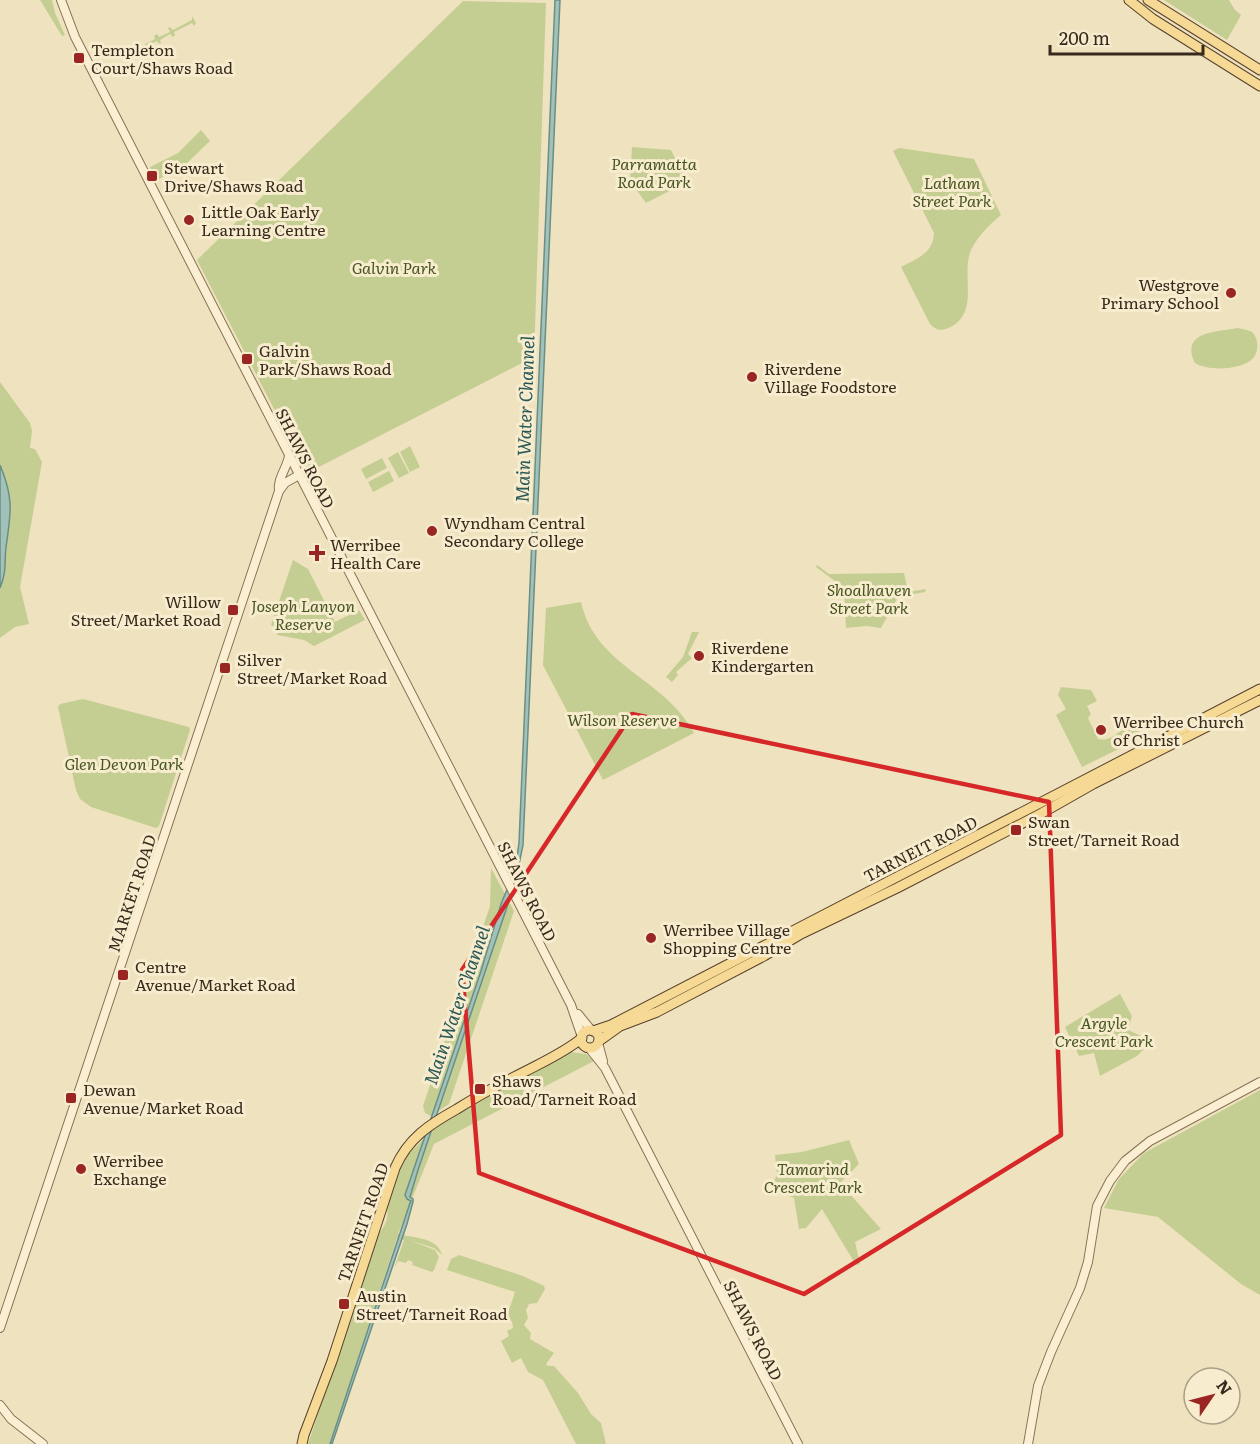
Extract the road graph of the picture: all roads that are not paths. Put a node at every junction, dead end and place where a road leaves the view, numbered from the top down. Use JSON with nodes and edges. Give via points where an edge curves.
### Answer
{"nodes":[{"id":1,"x":63,"y":0,"type":"edge"},
{"id":2,"x":1129,"y":0,"type":"edge"},
{"id":3,"x":1148,"y":0,"type":"edge"},
{"id":4,"x":1260,"y":70,"type":"edge"},
{"id":5,"x":1260,"y":86,"type":"edge"},
{"id":6,"x":289,"y":455,"type":"junction"},
{"id":7,"x":299,"y":475,"type":"junction"},
{"id":8,"x":279,"y":491,"type":"junction"},
{"id":9,"x":1260,"y":689,"type":"edge"},
{"id":10,"x":1259,"y":701,"type":"edge"},
{"id":11,"x":1216,"y":711,"type":"junction"},
{"id":12,"x":923,"y":869,"type":"junction"},
{"id":13,"x":670,"y":999,"type":"junction"},
{"id":14,"x":571,"y":1005,"type":"junction"},
{"id":15,"x":592,"y":1031,"type":"junction"},
{"id":16,"x":589,"y":1042,"type":"junction"},
{"id":17,"x":1260,"y":1082,"type":"edge"},
{"id":18,"x":4,"y":1303,"type":"edge"},
{"id":19,"x":0,"y":1328,"type":"edge"},
{"id":20,"x":0,"y":1405,"type":"edge"},
{"id":21,"x":42,"y":1444,"type":"edge"},
{"id":22,"x":303,"y":1444,"type":"edge"},
{"id":23,"x":798,"y":1444,"type":"edge"},
{"id":24,"x":1028,"y":1444,"type":"edge"}],
"edges":[{"from":1,"to":6,"type":"street","name":"SHAWS ROAD","via":[[75,37]]},
{"from":2,"to":5,"type":"main road"},
{"from":3,"to":4,"type":"main road"},
{"from":6,"to":7,"type":"street","name":"SHAWS ROAD"},
{"from":6,"to":8,"type":"street","name":"MARKET ROAD"},
{"from":7,"to":8,"type":"street"},
{"from":7,"to":14,"type":"street","name":"SHAWS ROAD"},
{"from":8,"to":18,"type":"street","name":"MARKET ROAD"},
{"from":9,"to":11,"type":"main road","name":"TARNEIT ROAD"},
{"from":10,"to":11,"type":"main road","via":[[1252,697]]},
{"from":10,"to":12,"type":"main road","name":"TARNEIT ROAD"},
{"from":11,"to":12,"type":"main road","name":"TARNEIT ROAD"},
{"from":12,"to":13,"type":"main road","name":"TARNEIT ROAD","via":[[764,956]]},
{"from":13,"to":15,"type":"main road","name":"TARNEIT ROAD"},
{"from":13,"to":16,"type":"main road","name":"TARNEIT ROAD","via":[[644,1017]]},
{"from":14,"to":15,"type":"street","name":"SHAWS ROAD"},
{"from":14,"to":16,"type":"street","name":"SHAWS ROAD"},
{"from":15,"to":16,"type":"main road","name":"TARNEIT ROAD","via":[[584,1033]]},
{"from":16,"to":22,"type":"main road","name":"TARNEIT ROAD","via":[[480,1094],[428,1126],[405,1149],[395,1168]]},
{"from":16,"to":23,"type":"street","name":"SHAWS ROAD"},
{"from":17,"to":24,"type":"street","via":[[1150,1141],[1125,1161],[1110,1181],[1097,1206],[1083,1280],[1040,1379]]},
{"from":18,"to":19,"type":"street","name":"MARKET ROAD"},
{"from":20,"to":21,"type":"street"}]}
